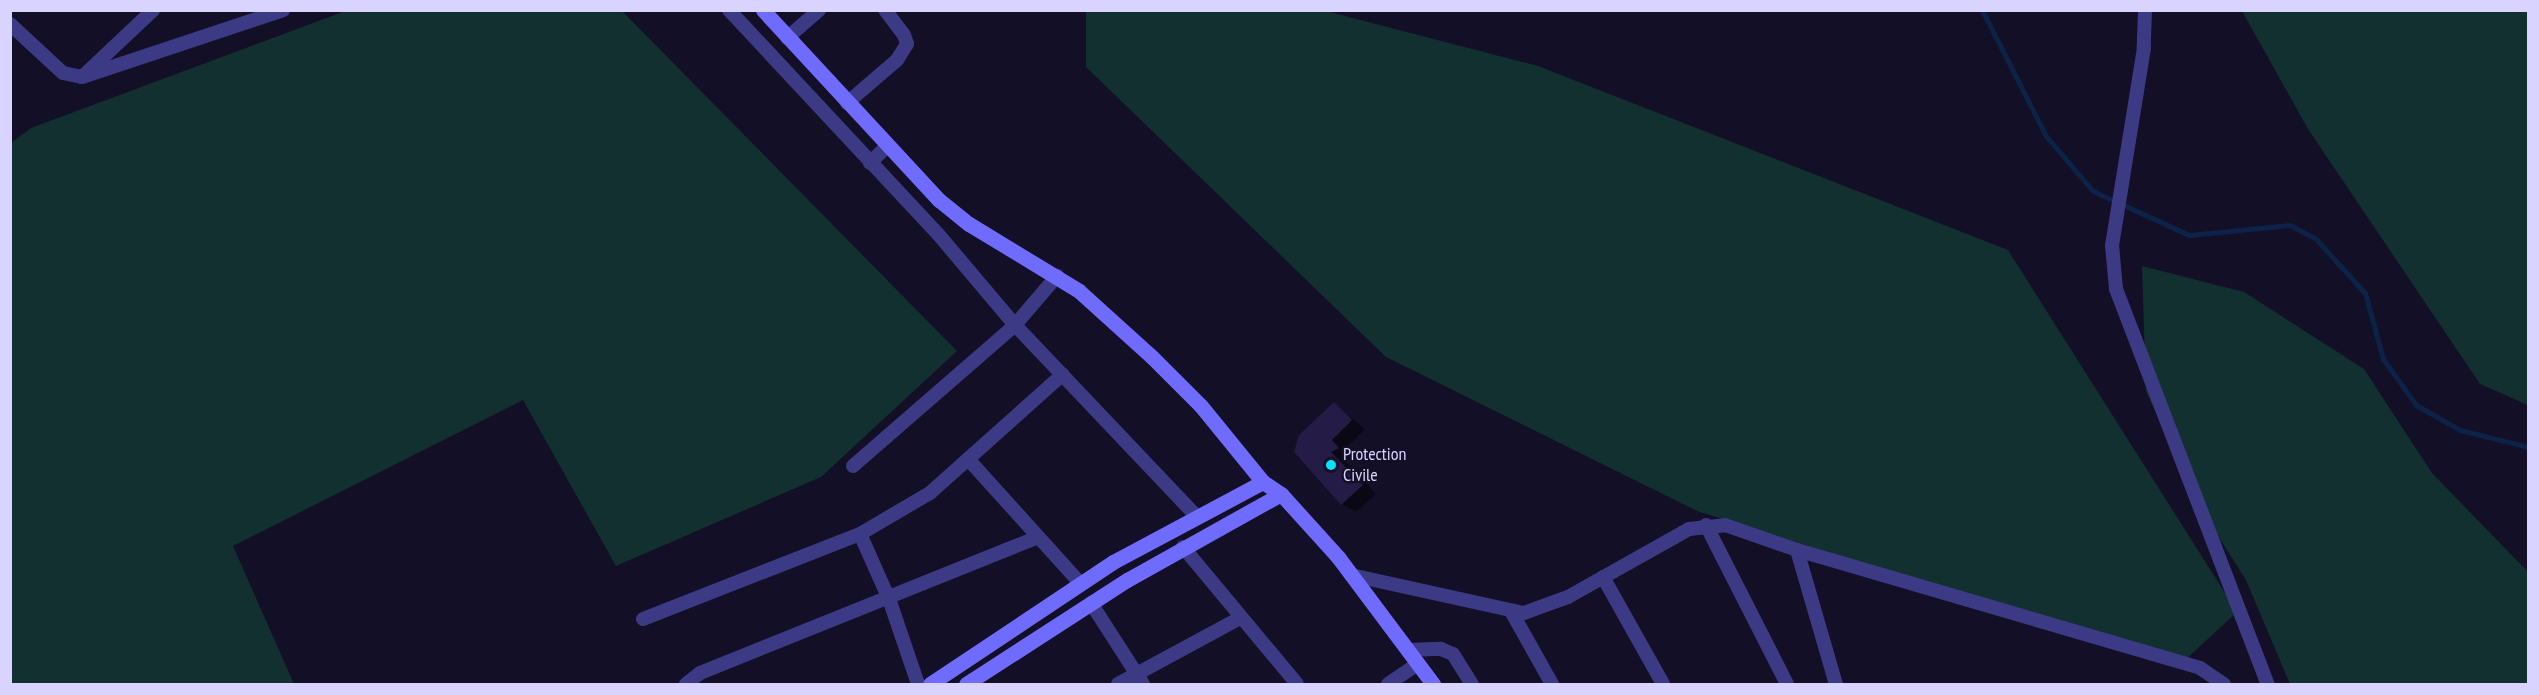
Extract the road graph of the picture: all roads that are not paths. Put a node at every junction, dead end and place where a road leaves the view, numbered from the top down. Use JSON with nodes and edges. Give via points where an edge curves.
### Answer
{"nodes":[{"id":1,"x":153,"y":10,"type":"edge"},
{"id":2,"x":283,"y":10,"type":"edge"},
{"id":3,"x":729,"y":10,"type":"edge"},
{"id":4,"x":763,"y":10,"type":"edge"},
{"id":5,"x":819,"y":10,"type":"edge"},
{"id":6,"x":885,"y":10,"type":"edge"},
{"id":7,"x":2145,"y":10,"type":"edge"},
{"id":8,"x":10,"y":24,"type":"edge"},
{"id":9,"x":787,"y":38,"type":"junction"},
{"id":10,"x":82,"y":77,"type":"junction"},
{"id":11,"x":847,"y":103,"type":"junction"},
{"id":12,"x":886,"y":147,"type":"junction"},
{"id":13,"x":870,"y":163,"type":"junction"},
{"id":14,"x":1057,"y":276,"type":"junction"},
{"id":15,"x":1016,"y":325,"type":"junction"},
{"id":16,"x":1063,"y":374,"type":"junction"},
{"id":17,"x":968,"y":459,"type":"junction"},
{"id":18,"x":853,"y":466,"type":"dead end"},
{"id":19,"x":1263,"y":482,"type":"junction"},
{"id":20,"x":1281,"y":494,"type":"junction"},
{"id":21,"x":1195,"y":515,"type":"junction"},
{"id":22,"x":1706,"y":525,"type":"junction"},
{"id":23,"x":860,"y":534,"type":"junction"},
{"id":24,"x":1038,"y":537,"type":"junction"},
{"id":25,"x":1183,"y":547,"type":"junction"},
{"id":26,"x":1797,"y":550,"type":"junction"},
{"id":27,"x":1113,"y":562,"type":"junction"},
{"id":28,"x":1351,"y":574,"type":"junction"},
{"id":29,"x":1603,"y":577,"type":"junction"},
{"id":30,"x":1127,"y":580,"type":"junction"},
{"id":31,"x":1080,"y":583,"type":"junction"},
{"id":32,"x":889,"y":600,"type":"junction"},
{"id":33,"x":1092,"y":603,"type":"junction"},
{"id":34,"x":1511,"y":611,"type":"junction"},
{"id":35,"x":1240,"y":618,"type":"junction"},
{"id":36,"x":643,"y":619,"type":"dead end"},
{"id":37,"x":1408,"y":650,"type":"junction"},
{"id":38,"x":1418,"y":664,"type":"junction"},
{"id":39,"x":1139,"y":679,"type":"edge"},
{"id":40,"x":686,"y":684,"type":"edge"},
{"id":41,"x":918,"y":684,"type":"edge"},
{"id":42,"x":930,"y":684,"type":"edge"},
{"id":43,"x":966,"y":684,"type":"edge"},
{"id":44,"x":1118,"y":684,"type":"edge"},
{"id":45,"x":1297,"y":684,"type":"edge"},
{"id":46,"x":1388,"y":684,"type":"edge"},
{"id":47,"x":1433,"y":684,"type":"edge"},
{"id":48,"x":1472,"y":684,"type":"edge"},
{"id":49,"x":1552,"y":684,"type":"edge"},
{"id":50,"x":1663,"y":684,"type":"edge"},
{"id":51,"x":1787,"y":684,"type":"edge"},
{"id":52,"x":1836,"y":684,"type":"edge"},
{"id":53,"x":2224,"y":684,"type":"edge"},
{"id":54,"x":2268,"y":684,"type":"edge"}],
"edges":[{"from":1,"to":10,"type":"street"},
{"from":2,"to":10,"type":"street"},
{"from":3,"to":13,"type":"street"},
{"from":4,"to":9,"type":"main road"},
{"from":5,"to":9,"type":"street"},
{"from":6,"to":11,"type":"street","via":[[907,44],[897,60]]},
{"from":7,"to":54,"type":"street","via":[[2144,48],[2111,261],[2122,308]]},
{"from":8,"to":10,"type":"street","via":[[63,73]]},
{"from":9,"to":11,"type":"main road"},
{"from":11,"to":12,"type":"main road"},
{"from":12,"to":13,"type":"street"},
{"from":12,"to":14,"type":"main road","via":[[969,224]]},
{"from":13,"to":15,"type":"street"},
{"from":14,"to":15,"type":"street"},
{"from":14,"to":19,"type":"main road","via":[[1107,314],[1201,406]]},
{"from":15,"to":16,"type":"street"},
{"from":15,"to":18,"type":"street"},
{"from":16,"to":17,"type":"street"},
{"from":16,"to":21,"type":"street"},
{"from":17,"to":23,"type":"street","via":[[930,493]]},
{"from":17,"to":24,"type":"street"},
{"from":19,"to":20,"type":"main road"},
{"from":19,"to":21,"type":"main road"},
{"from":20,"to":25,"type":"main road"},
{"from":20,"to":28,"type":"main road"},
{"from":21,"to":27,"type":"main road"},
{"from":22,"to":26,"type":"street","via":[[1725,525]]},
{"from":22,"to":29,"type":"street","via":[[1674,536]]},
{"from":22,"to":51,"type":"street"},
{"from":23,"to":32,"type":"street"},
{"from":23,"to":36,"type":"street"},
{"from":24,"to":31,"type":"street"},
{"from":24,"to":32,"type":"street"},
{"from":25,"to":30,"type":"main road"},
{"from":25,"to":35,"type":"street"},
{"from":26,"to":52,"type":"street"},
{"from":26,"to":53,"type":"street","via":[[2200,668]]},
{"from":27,"to":30,"type":"main road"},
{"from":27,"to":31,"type":"main road"},
{"from":28,"to":34,"type":"street"},
{"from":28,"to":37,"type":"main road"},
{"from":29,"to":34,"type":"street","via":[[1537,610]]},
{"from":29,"to":50,"type":"street"},
{"from":30,"to":33,"type":"main road"},
{"from":31,"to":42,"type":"main road"},
{"from":32,"to":40,"type":"street","via":[[700,673]]},
{"from":32,"to":41,"type":"street"},
{"from":33,"to":39,"type":"street"},
{"from":33,"to":43,"type":"main road"},
{"from":34,"to":49,"type":"street"},
{"from":35,"to":39,"type":"street"},
{"from":35,"to":45,"type":"street"},
{"from":37,"to":38,"type":"main road"},
{"from":37,"to":48,"type":"street","via":[[1441,649],[1453,654]]},
{"from":38,"to":46,"type":"street"},
{"from":38,"to":47,"type":"main road"},
{"from":39,"to":44,"type":"street"}]}
